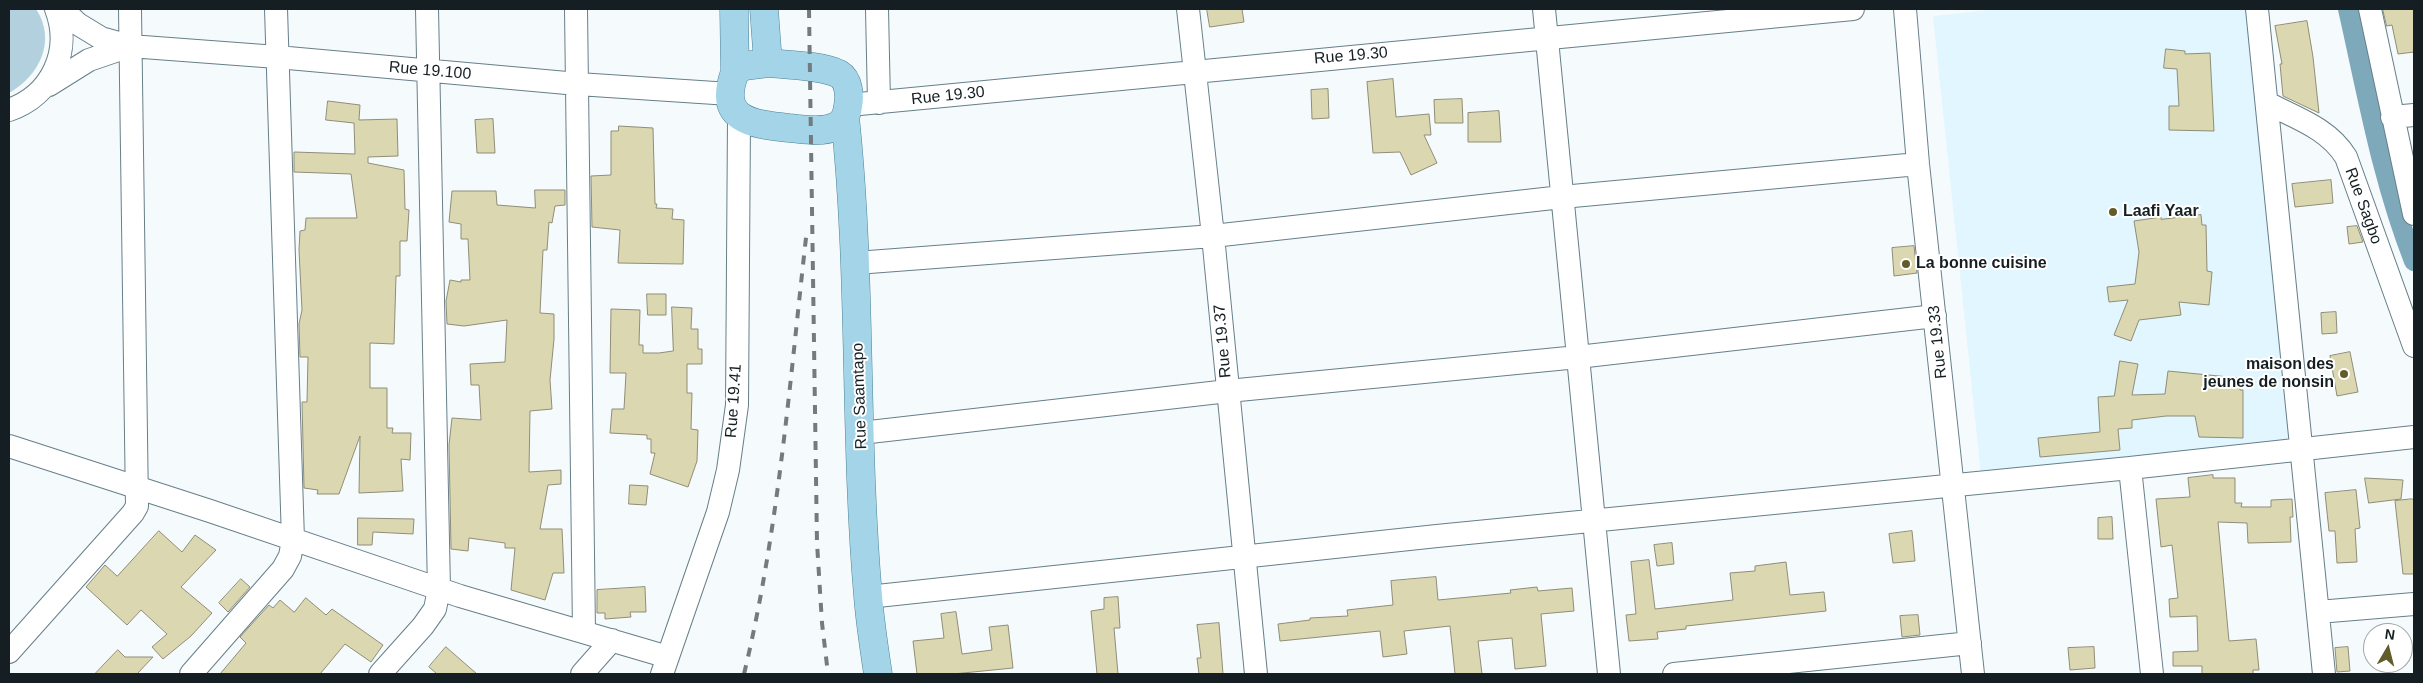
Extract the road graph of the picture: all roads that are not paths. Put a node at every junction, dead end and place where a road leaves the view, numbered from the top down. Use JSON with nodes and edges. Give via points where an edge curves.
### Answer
{"nodes":[{"id":1,"x":56,"y":9,"type":"edge"},
{"id":2,"x":62,"y":9,"type":"edge"},
{"id":3,"x":130,"y":9,"type":"edge"},
{"id":4,"x":276,"y":9,"type":"edge"},
{"id":5,"x":427,"y":9,"type":"edge"},
{"id":6,"x":576,"y":9,"type":"edge"},
{"id":7,"x":734,"y":9,"type":"edge"},
{"id":8,"x":764,"y":9,"type":"edge"},
{"id":9,"x":877,"y":9,"type":"edge"},
{"id":10,"x":1188,"y":9,"type":"edge"},
{"id":11,"x":1544,"y":9,"type":"edge"},
{"id":12,"x":1853,"y":9,"type":"edge"},
{"id":13,"x":1905,"y":9,"type":"edge"},
{"id":14,"x":2257,"y":9,"type":"edge"},
{"id":15,"x":2370,"y":9,"type":"edge"},
{"id":16,"x":1547,"y":38,"type":"junction"},
{"id":17,"x":130,"y":46,"type":"junction"},
{"id":18,"x":277,"y":57,"type":"junction"},
{"id":19,"x":768,"y":62,"type":"junction"},
{"id":20,"x":428,"y":71,"type":"junction"},
{"id":21,"x":1197,"y":71,"type":"junction"},
{"id":22,"x":578,"y":84,"type":"junction"},
{"id":23,"x":42,"y":90,"type":"junction"},
{"id":24,"x":735,"y":94,"type":"junction"},
{"id":25,"x":879,"y":103,"type":"junction"},
{"id":26,"x":2267,"y":103,"type":"junction"},
{"id":27,"x":9,"y":110,"type":"edge"},
{"id":28,"x":847,"y":111,"type":"junction"},
{"id":29,"x":2403,"y":116,"type":"edge"},
{"id":30,"x":1918,"y":164,"type":"junction"},
{"id":31,"x":1562,"y":197,"type":"junction"},
{"id":32,"x":2414,"y":214,"type":"edge"},
{"id":33,"x":1213,"y":236,"type":"junction"},
{"id":34,"x":856,"y":263,"type":"junction"},
{"id":35,"x":1935,"y":316,"type":"junction"},
{"id":36,"x":2414,"y":346,"type":"edge"},
{"id":37,"x":1578,"y":357,"type":"junction"},
{"id":38,"x":1228,"y":391,"type":"junction"},
{"id":39,"x":861,"y":433,"type":"junction"},
{"id":40,"x":2414,"y":437,"type":"edge"},
{"id":41,"x":9,"y":446,"type":"edge"},
{"id":42,"x":2301,"y":449,"type":"junction"},
{"id":43,"x":2130,"y":468,"type":"junction"},
{"id":44,"x":1953,"y":484,"type":"junction"},
{"id":45,"x":138,"y":487,"type":"junction"},
{"id":46,"x":1594,"y":521,"type":"junction"},
{"id":47,"x":293,"y":540,"type":"junction"},
{"id":48,"x":1244,"y":556,"type":"junction"},
{"id":49,"x":439,"y":589,"type":"junction"},
{"id":50,"x":868,"y":597,"type":"junction"},
{"id":51,"x":2414,"y":604,"type":"edge"},
{"id":52,"x":2318,"y":612,"type":"junction"},
{"id":53,"x":584,"y":631,"type":"junction"},
{"id":54,"x":612,"y":640,"type":"junction"},
{"id":55,"x":1970,"y":643,"type":"junction"},
{"id":56,"x":9,"y":652,"type":"edge"},
{"id":57,"x":665,"y":666,"type":"edge"},
{"id":58,"x":191,"y":674,"type":"edge"},
{"id":59,"x":380,"y":674,"type":"edge"},
{"id":60,"x":582,"y":674,"type":"edge"},
{"id":61,"x":878,"y":674,"type":"edge"},
{"id":62,"x":1256,"y":674,"type":"edge"},
{"id":63,"x":1609,"y":674,"type":"edge"},
{"id":64,"x":1674,"y":674,"type":"edge"},
{"id":65,"x":1973,"y":674,"type":"edge"},
{"id":66,"x":2152,"y":674,"type":"edge"},
{"id":67,"x":2324,"y":674,"type":"edge"}],
"edges":[{"from":1,"to":23,"type":"street","via":[[61,21],[62,46],[56,70]]},
{"from":2,"to":17,"type":"street","name":"Rue 19.100","via":[[101,38]]},
{"from":3,"to":17,"type":"street"},
{"from":4,"to":18,"type":"street"},
{"from":5,"to":20,"type":"street"},
{"from":6,"to":22,"type":"street"},
{"from":7,"to":24,"type":"main road","name":"Rue 19.41"},
{"from":8,"to":19,"type":"main road"},
{"from":9,"to":25,"type":"street"},
{"from":10,"to":21,"type":"street","name":"Rue 19.37"},
{"from":11,"to":16,"type":"street"},
{"from":12,"to":16,"type":"street","name":"Rue 19.30"},
{"from":13,"to":30,"type":"street","name":"Rue 19.33"},
{"from":14,"to":26,"type":"street"},
{"from":15,"to":29,"type":"street"},
{"from":16,"to":21,"type":"street","name":"Rue 19.30"},
{"from":16,"to":31,"type":"street"},
{"from":17,"to":18,"type":"street","name":"Rue 19.100"},
{"from":17,"to":23,"type":"street","name":"Rue 19.100","via":[[89,60]]},
{"from":17,"to":45,"type":"street"},
{"from":18,"to":20,"type":"street","name":"Rue 19.100"},
{"from":18,"to":47,"type":"street"},
{"from":19,"to":24,"type":"main road","via":[[744,66]]},
{"from":19,"to":28,"type":"main road","name":"Rue Saamtapo","via":[[810,67],[840,75],[846,83]]},
{"from":20,"to":22,"type":"street","name":"Rue 19.100"},
{"from":20,"to":49,"type":"street"},
{"from":21,"to":25,"type":"street","name":"Rue 19.30"},
{"from":21,"to":33,"type":"street","name":"Rue 19.37"},
{"from":22,"to":24,"type":"street","name":"Rue 19.100"},
{"from":22,"to":53,"type":"street"},
{"from":23,"to":27,"type":"street"},
{"from":24,"to":28,"type":"main road","via":[[758,125],[812,130],[832,128],[840,124]]},
{"from":24,"to":57,"type":"street","name":"Rue 19.41","via":[[737,405],[728,470],[718,512]]},
{"from":25,"to":28,"type":"street","name":"Rue 19.30"},
{"from":26,"to":36,"type":"street","name":"Rue Sagbo","via":[[2314,127],[2338,145],[2346,158]]},
{"from":26,"to":42,"type":"street"},
{"from":28,"to":34,"type":"main road","name":"Rue Saamtapo"},
{"from":29,"to":32,"type":"street"},
{"from":30,"to":31,"type":"street"},
{"from":30,"to":35,"type":"street","name":"Rue 19.33"},
{"from":31,"to":33,"type":"street"},
{"from":31,"to":37,"type":"street"},
{"from":33,"to":34,"type":"street"},
{"from":33,"to":38,"type":"street","name":"Rue 19.37"},
{"from":34,"to":39,"type":"main road","name":"Rue Saamtapo"},
{"from":35,"to":37,"type":"street"},
{"from":35,"to":44,"type":"street","name":"Rue 19.33"},
{"from":37,"to":38,"type":"street"},
{"from":37,"to":46,"type":"street"},
{"from":38,"to":39,"type":"street"},
{"from":38,"to":48,"type":"street","name":"Rue 19.37"},
{"from":39,"to":50,"type":"main road","name":"Rue Saamtapo"},
{"from":40,"to":42,"type":"street"},
{"from":41,"to":45,"type":"street"},
{"from":42,"to":43,"type":"street"},
{"from":42,"to":52,"type":"street"},
{"from":43,"to":44,"type":"street"},
{"from":43,"to":66,"type":"street"},
{"from":44,"to":46,"type":"street"},
{"from":44,"to":55,"type":"street","name":"Rue 19.33"},
{"from":45,"to":47,"type":"street"},
{"from":45,"to":56,"type":"street","via":[[133,514]]},
{"from":46,"to":48,"type":"street"},
{"from":46,"to":63,"type":"street"},
{"from":47,"to":49,"type":"street"},
{"from":47,"to":58,"type":"street","via":[[283,569]]},
{"from":48,"to":50,"type":"street"},
{"from":48,"to":62,"type":"street","name":"Rue 19.37"},
{"from":49,"to":53,"type":"street"},
{"from":49,"to":59,"type":"street","via":[[431,615]]},
{"from":50,"to":61,"type":"main road","name":"Rue Saamtapo"},
{"from":51,"to":52,"type":"street"},
{"from":52,"to":67,"type":"street"},
{"from":53,"to":54,"type":"street"},
{"from":54,"to":57,"type":"street"},
{"from":54,"to":60,"type":"street"},
{"from":55,"to":64,"type":"street"},
{"from":55,"to":65,"type":"street","name":"Rue 19.33"}]}
